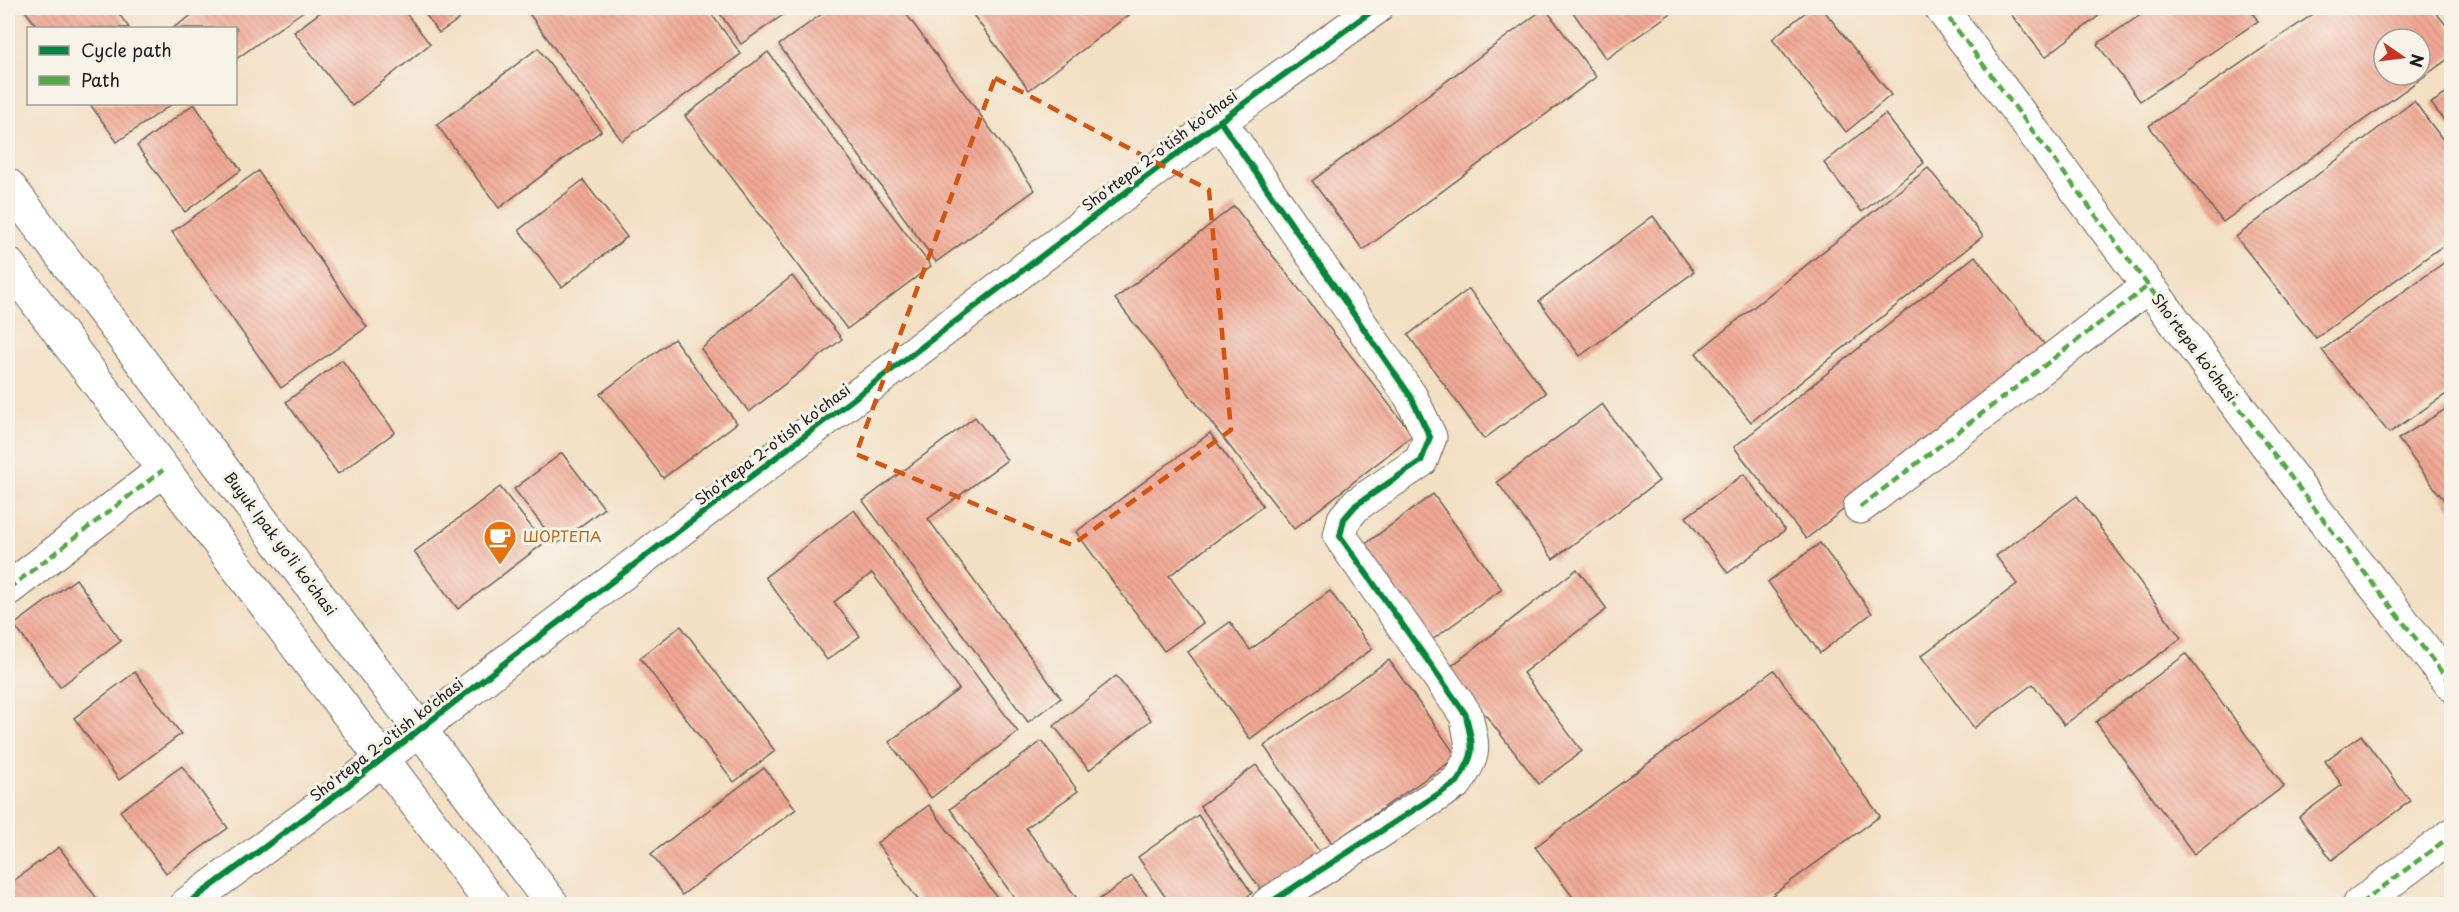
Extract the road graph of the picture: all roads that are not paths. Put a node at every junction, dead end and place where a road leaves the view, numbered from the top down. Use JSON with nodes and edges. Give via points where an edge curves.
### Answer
{"nodes":[{"id":1,"x":1376,"y":8,"type":"edge"},
{"id":2,"x":1941,"y":8,"type":"edge"},
{"id":3,"x":1220,"y":121,"type":"junction"},
{"id":4,"x":8,"y":184,"type":"edge"},
{"id":5,"x":8,"y":264,"type":"edge"},
{"id":6,"x":2148,"y":286,"type":"junction"},
{"id":7,"x":164,"y":470,"type":"junction"},
{"id":8,"x":1860,"y":507,"type":"dead end"},
{"id":9,"x":8,"y":589,"type":"edge"},
{"id":10,"x":2451,"y":685,"type":"edge"},
{"id":11,"x":420,"y":729,"type":"junction"},
{"id":12,"x":382,"y":759,"type":"junction"},
{"id":13,"x":2451,"y":835,"type":"edge"},
{"id":14,"x":187,"y":904,"type":"edge"},
{"id":15,"x":492,"y":904,"type":"edge"},
{"id":16,"x":552,"y":904,"type":"edge"},
{"id":17,"x":1268,"y":904,"type":"edge"},
{"id":18,"x":2360,"y":904,"type":"edge"}],
"edges":[{"from":1,"to":3,"type":"street","name":"Sho'rtepa 2-o'tish ko'chasi"},
{"from":2,"to":6,"type":"street","name":"Sho'rtepa ko'chasi"},
{"from":3,"to":11,"type":"street","name":"Sho'rtepa 2-o'tish ko'chasi"},
{"from":3,"to":17,"type":"street","via":[[1411,397],[1430,437],[1421,461],[1356,505],[1344,519],[1340,536],[1466,714],[1473,746],[1470,762],[1457,782]]},
{"from":4,"to":11,"type":"street","name":"Buyuk Ipak yo'li ko'chasi"},
{"from":5,"to":7,"type":"street"},
{"from":6,"to":8,"type":"street"},
{"from":6,"to":10,"type":"street","name":"Sho'rtepa ko'chasi"},
{"from":7,"to":9,"type":"street"},
{"from":7,"to":12,"type":"street"},
{"from":11,"to":12,"type":"street","name":"Sho'rtepa 2-o'tish ko'chasi"},
{"from":11,"to":16,"type":"street","name":"Buyuk Ipak yo'li ko'chasi"},
{"from":12,"to":14,"type":"street","name":"Sho'rtepa 2-o'tish ko'chasi"},
{"from":12,"to":15,"type":"street"},
{"from":13,"to":18,"type":"street"}]}
